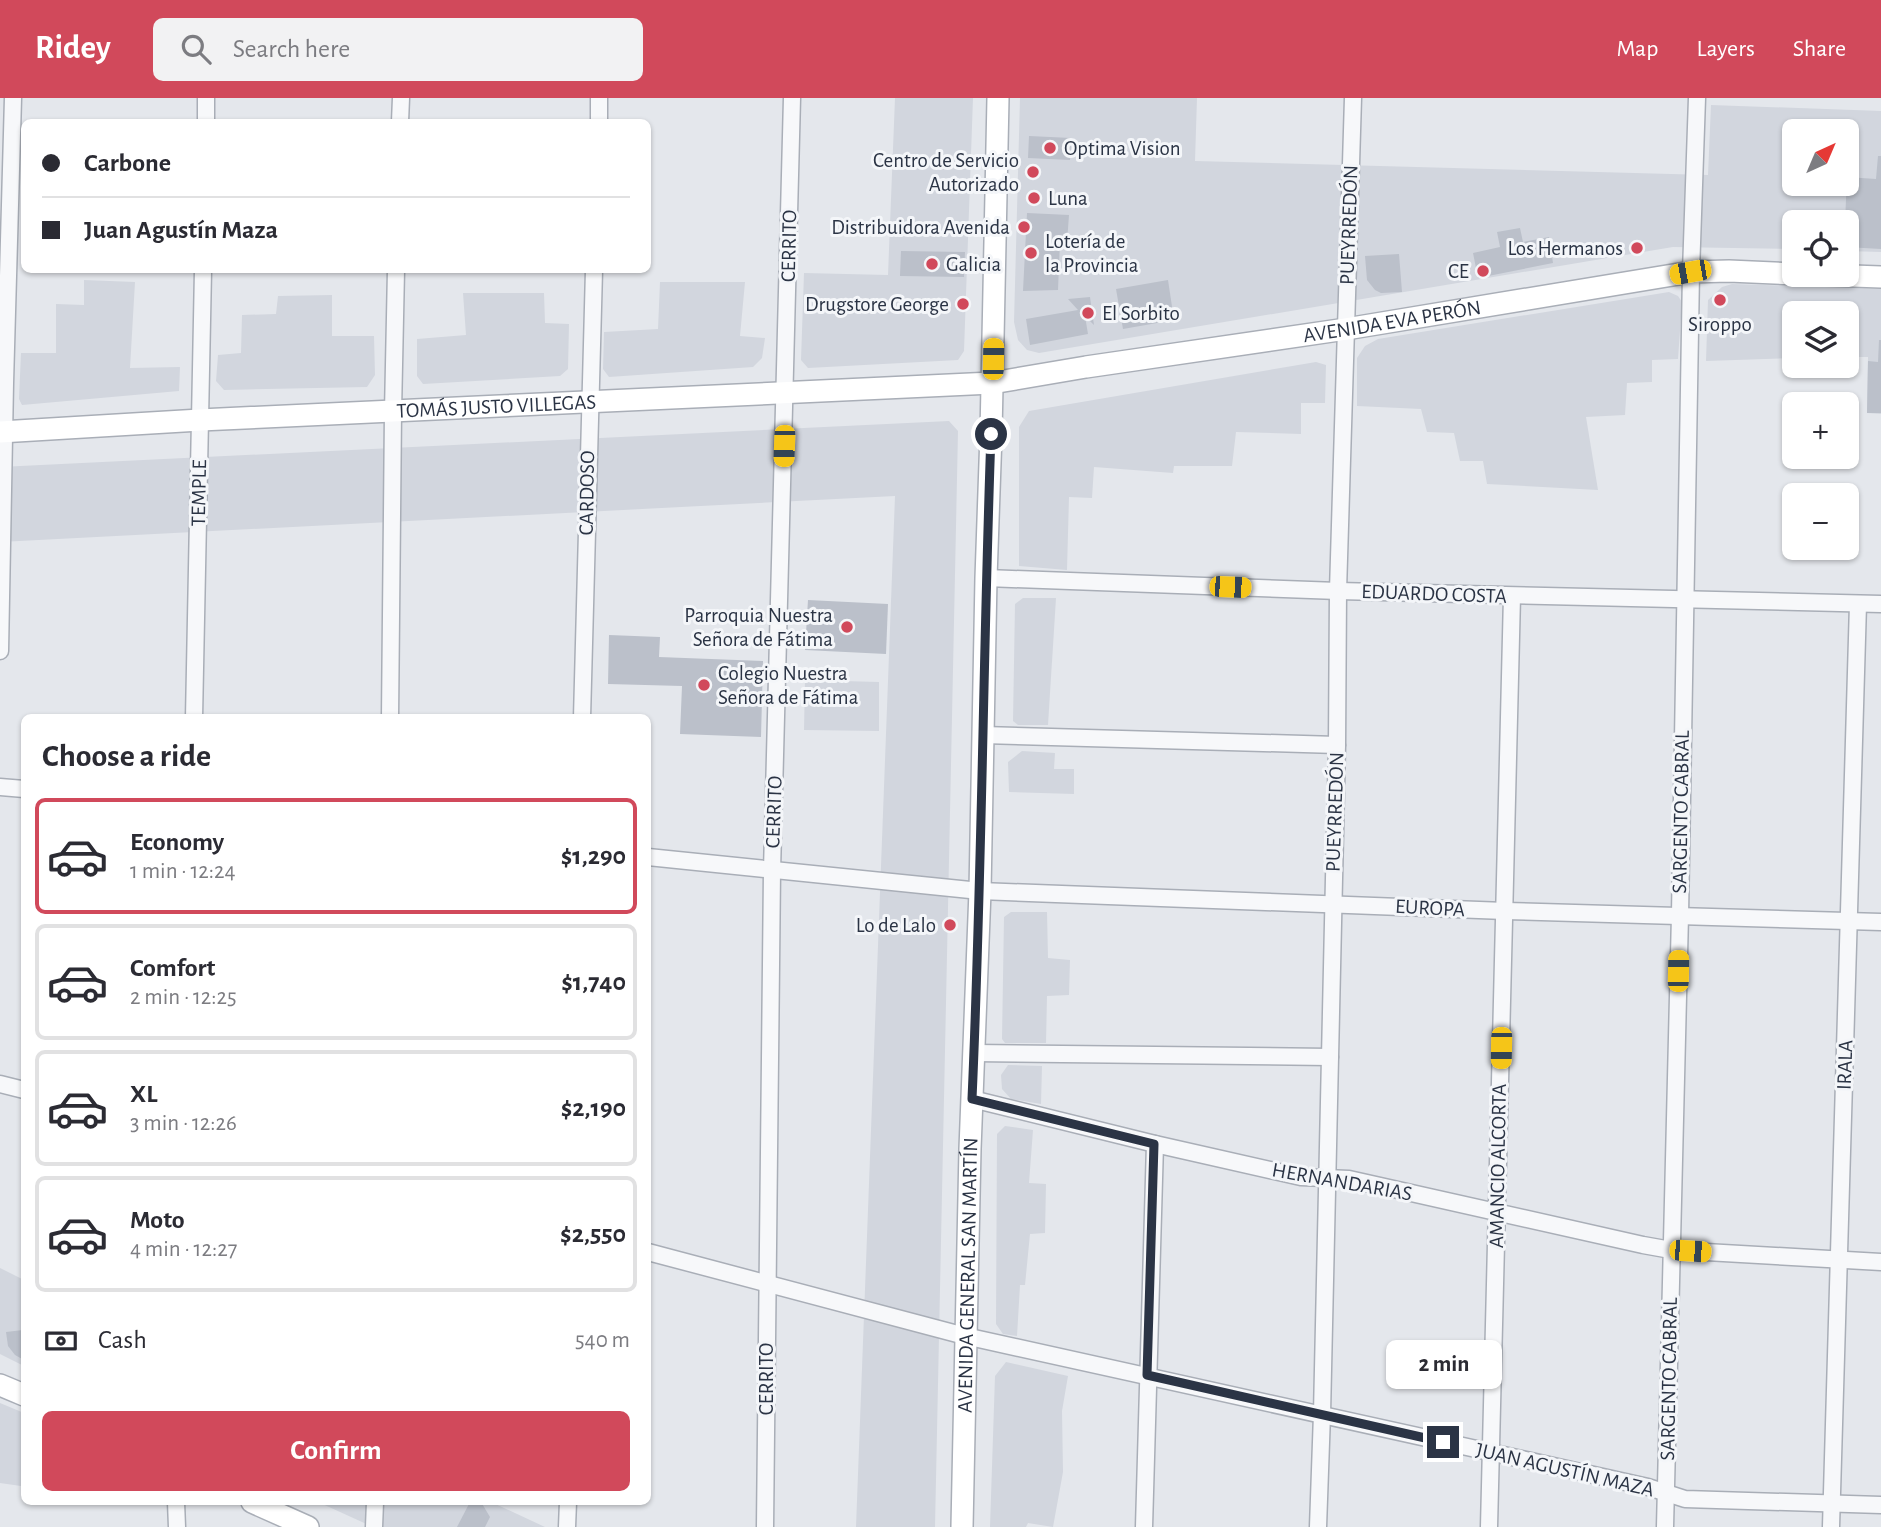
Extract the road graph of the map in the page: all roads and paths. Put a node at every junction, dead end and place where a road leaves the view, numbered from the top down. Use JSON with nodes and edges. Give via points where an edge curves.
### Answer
{"nodes":[{"id":1,"x":13,"y":98,"type":"edge"},
{"id":2,"x":206,"y":98,"type":"edge"},
{"id":3,"x":401,"y":98,"type":"edge"},
{"id":4,"x":599,"y":98,"type":"edge"},
{"id":5,"x":792,"y":98,"type":"edge"},
{"id":6,"x":998,"y":98,"type":"edge"},
{"id":7,"x":1353,"y":98,"type":"edge"},
{"id":8,"x":1697,"y":98,"type":"edge"},
{"id":9,"x":205,"y":119,"type":"edge"},
{"id":10,"x":400,"y":119,"type":"edge"},
{"id":11,"x":598,"y":119,"type":"edge"},
{"id":12,"x":1690,"y":272,"type":"junction"},
{"id":13,"x":203,"y":273,"type":"edge"},
{"id":14,"x":396,"y":273,"type":"edge"},
{"id":15,"x":594,"y":273,"type":"edge"},
{"id":16,"x":1782,"y":273,"type":"edge"},
{"id":17,"x":1859,"y":276,"type":"edge"},
{"id":18,"x":1881,"y":277,"type":"edge"},
{"id":19,"x":1346,"y":329,"type":"junction"},
{"id":20,"x":992,"y":383,"type":"junction"},
{"id":21,"x":785,"y":393,"type":"junction"},
{"id":22,"x":589,"y":401,"type":"junction"},
{"id":23,"x":393,"y":412,"type":"junction"},
{"id":24,"x":200,"y":420,"type":"junction"},
{"id":25,"x":2,"y":432,"type":"edge"},
{"id":26,"x":986,"y":578,"type":"junction"},
{"id":27,"x":1338,"y":591,"type":"junction"},
{"id":28,"x":1512,"y":596,"type":"junction"},
{"id":29,"x":1684,"y":599,"type":"junction"},
{"id":30,"x":1857,"y":604,"type":"junction"},
{"id":31,"x":1881,"y":604,"type":"edge"},
{"id":32,"x":0,"y":652,"type":"edge"},
{"id":33,"x":194,"y":714,"type":"edge"},
{"id":34,"x":390,"y":714,"type":"edge"},
{"id":35,"x":582,"y":714,"type":"edge"},
{"id":36,"x":983,"y":735,"type":"junction"},
{"id":37,"x":1337,"y":745,"type":"junction"},
{"id":38,"x":0,"y":787,"type":"edge"},
{"id":39,"x":21,"y":789,"type":"edge"},
{"id":40,"x":651,"y":857,"type":"edge"},
{"id":41,"x":772,"y":872,"type":"junction"},
{"id":42,"x":980,"y":891,"type":"junction"},
{"id":43,"x":1333,"y":904,"type":"junction"},
{"id":44,"x":1505,"y":911,"type":"junction"},
{"id":45,"x":1680,"y":915,"type":"junction"},
{"id":46,"x":1849,"y":921,"type":"junction"},
{"id":47,"x":1881,"y":922,"type":"edge"},
{"id":48,"x":974,"y":1053,"type":"junction"},
{"id":49,"x":1330,"y":1057,"type":"junction"},
{"id":50,"x":0,"y":1084,"type":"edge"},
{"id":51,"x":21,"y":1089,"type":"edge"},
{"id":52,"x":972,"y":1099,"type":"junction"},
{"id":53,"x":1154,"y":1144,"type":"junction"},
{"id":54,"x":1327,"y":1177,"type":"junction"},
{"id":55,"x":1496,"y":1213,"type":"junction"},
{"id":56,"x":1671,"y":1250,"type":"junction"},
{"id":57,"x":651,"y":1253,"type":"edge"},
{"id":58,"x":1839,"y":1261,"type":"junction"},
{"id":59,"x":1881,"y":1262,"type":"edge"},
{"id":60,"x":766,"y":1283,"type":"junction"},
{"id":61,"x":965,"y":1336,"type":"junction"},
{"id":62,"x":1147,"y":1375,"type":"junction"},
{"id":63,"x":0,"y":1385,"type":"edge"},
{"id":64,"x":21,"y":1394,"type":"edge"},
{"id":65,"x":1322,"y":1414,"type":"junction"},
{"id":66,"x":1492,"y":1453,"type":"junction"},
{"id":67,"x":1667,"y":1493,"type":"junction"},
{"id":68,"x":1832,"y":1504,"type":"junction"},
{"id":69,"x":176,"y":1505,"type":"edge"},
{"id":70,"x":259,"y":1505,"type":"edge"},
{"id":71,"x":374,"y":1505,"type":"edge"},
{"id":72,"x":568,"y":1505,"type":"edge"},
{"id":73,"x":1881,"y":1505,"type":"edge"},
{"id":74,"x":177,"y":1527,"type":"edge"},
{"id":75,"x":308,"y":1527,"type":"edge"},
{"id":76,"x":374,"y":1527,"type":"edge"},
{"id":77,"x":567,"y":1527,"type":"edge"},
{"id":78,"x":765,"y":1527,"type":"edge"},
{"id":79,"x":962,"y":1527,"type":"edge"},
{"id":80,"x":1144,"y":1527,"type":"edge"},
{"id":81,"x":1318,"y":1527,"type":"edge"},
{"id":82,"x":1489,"y":1527,"type":"edge"},
{"id":83,"x":1665,"y":1527,"type":"edge"},
{"id":84,"x":1832,"y":1527,"type":"edge"}],
"edges":[{"from":1,"to":25,"type":"street"},
{"from":2,"to":9,"type":"street"},
{"from":3,"to":10,"type":"street"},
{"from":4,"to":11,"type":"street"},
{"from":5,"to":21,"type":"street","name":"CERRITO"},
{"from":6,"to":20,"type":"main road","name":"AVENIDA GENERAL SAN MARTÍN"},
{"from":7,"to":19,"type":"street","name":"PUEYRREDÓN"},
{"from":8,"to":12,"type":"street","name":"SARGENTO CABRAL"},
{"from":12,"to":16,"type":"main road","name":"AVENIDA EVA PERÓN"},
{"from":12,"to":19,"type":"main road","name":"AVENIDA EVA PERÓN"},
{"from":12,"to":29,"type":"street","name":"SARGENTO CABRAL"},
{"from":13,"to":24,"type":"street","name":"TEMPLE"},
{"from":14,"to":23,"type":"street"},
{"from":15,"to":22,"type":"street","name":"CARDOSO"},
{"from":17,"to":18,"type":"main road"},
{"from":19,"to":20,"type":"main road","name":"AVENIDA EVA PERÓN"},
{"from":19,"to":27,"type":"street","name":"PUEYRREDÓN"},
{"from":20,"to":21,"type":"main road","name":"TOMÁS JUSTO VILLEGAS"},
{"from":20,"to":26,"type":"main road","name":"AVENIDA GENERAL SAN MARTÍN"},
{"from":21,"to":22,"type":"main road","name":"TOMÁS JUSTO VILLEGAS"},
{"from":21,"to":41,"type":"street","name":"CERRITO"},
{"from":22,"to":23,"type":"main road","name":"TOMÁS JUSTO VILLEGAS"},
{"from":22,"to":35,"type":"street","name":"CARDOSO"},
{"from":23,"to":24,"type":"main road","name":"TOMÁS JUSTO VILLEGAS"},
{"from":23,"to":34,"type":"street"},
{"from":24,"to":25,"type":"main road","name":"TOMÁS JUSTO VILLEGAS"},
{"from":24,"to":33,"type":"street","name":"TEMPLE"},
{"from":25,"to":32,"type":"street"},
{"from":26,"to":27,"type":"street","name":"EDUARDO COSTA"},
{"from":26,"to":36,"type":"main road","name":"AVENIDA GENERAL SAN MARTÍN"},
{"from":27,"to":28,"type":"street","name":"EDUARDO COSTA"},
{"from":27,"to":37,"type":"street","name":"PUEYRREDÓN"},
{"from":28,"to":29,"type":"street","name":"EDUARDO COSTA"},
{"from":28,"to":44,"type":"street","name":"AMANCIO ALCORTA"},
{"from":29,"to":30,"type":"street","name":"EDUARDO COSTA"},
{"from":29,"to":45,"type":"street","name":"SARGENTO CABRAL"},
{"from":30,"to":31,"type":"street","name":"EDUARDO COSTA"},
{"from":30,"to":46,"type":"street","name":"IRALA"},
{"from":36,"to":37,"type":"street"},
{"from":36,"to":42,"type":"main road","name":"AVENIDA GENERAL SAN MARTÍN"},
{"from":37,"to":43,"type":"street","name":"PUEYRREDÓN"},
{"from":38,"to":39,"type":"street"},
{"from":40,"to":41,"type":"street","name":"EUROPA"},
{"from":41,"to":42,"type":"street","name":"EUROPA"},
{"from":41,"to":60,"type":"street","name":"CERRITO"},
{"from":42,"to":43,"type":"street","name":"EUROPA"},
{"from":42,"to":48,"type":"main road","name":"AVENIDA GENERAL SAN MARTÍN"},
{"from":43,"to":44,"type":"street","name":"EUROPA"},
{"from":43,"to":49,"type":"street","name":"PUEYRREDÓN"},
{"from":44,"to":45,"type":"street","name":"EUROPA"},
{"from":44,"to":55,"type":"street","name":"AMANCIO ALCORTA"},
{"from":45,"to":46,"type":"street","name":"EUROPA"},
{"from":45,"to":56,"type":"street","name":"SARGENTO CABRAL"},
{"from":46,"to":47,"type":"street","name":"EUROPA"},
{"from":46,"to":58,"type":"street","name":"IRALA"},
{"from":48,"to":49,"type":"street"},
{"from":48,"to":52,"type":"main road","name":"AVENIDA GENERAL SAN MARTÍN"},
{"from":49,"to":54,"type":"street","name":"PUEYRREDÓN"},
{"from":50,"to":51,"type":"street"},
{"from":52,"to":53,"type":"street","name":"HERNANDARIAS"},
{"from":52,"to":61,"type":"main road","name":"AVENIDA GENERAL SAN MARTÍN"},
{"from":53,"to":54,"type":"street","name":"HERNANDARIAS","via":[[1301,1177]]},
{"from":53,"to":62,"type":"street"},
{"from":54,"to":55,"type":"street","name":"HERNANDARIAS"},
{"from":54,"to":65,"type":"street","name":"PUEYRREDÓN"},
{"from":55,"to":56,"type":"street","name":"HERNANDARIAS"},
{"from":55,"to":66,"type":"street","name":"AMANCIO ALCORTA"},
{"from":56,"to":58,"type":"street","name":"HERNANDARIAS"},
{"from":56,"to":67,"type":"street","name":"SARGENTO CABRAL"},
{"from":57,"to":60,"type":"street","name":"JUAN AGUSTÍN MAZA"},
{"from":58,"to":59,"type":"street","name":"HERNANDARIAS"},
{"from":58,"to":68,"type":"street","name":"IRALA"},
{"from":60,"to":61,"type":"street","name":"JUAN AGUSTÍN MAZA"},
{"from":60,"to":78,"type":"street","name":"CERRITO"},
{"from":61,"to":62,"type":"street","name":"JUAN AGUSTÍN MAZA"},
{"from":61,"to":79,"type":"main road","name":"AVENIDA GENERAL SAN MARTÍN"},
{"from":62,"to":65,"type":"street","name":"JUAN AGUSTÍN MAZA"},
{"from":62,"to":80,"type":"street"},
{"from":63,"to":64,"type":"main road"},
{"from":65,"to":66,"type":"street","name":"JUAN AGUSTÍN MAZA"},
{"from":65,"to":81,"type":"street","name":"PUEYRREDÓN"},
{"from":66,"to":67,"type":"street","name":"JUAN AGUSTÍN MAZA"},
{"from":66,"to":82,"type":"street","name":"AMANCIO ALCORTA"},
{"from":67,"to":68,"type":"street","name":"JUAN AGUSTÍN MAZA","via":[[1693,1499]]},
{"from":67,"to":83,"type":"street","name":"SARGENTO CABRAL"},
{"from":68,"to":73,"type":"street","name":"JUAN AGUSTÍN MAZA"},
{"from":68,"to":84,"type":"street","name":"IRALA"},
{"from":69,"to":74,"type":"street"},
{"from":70,"to":75,"type":"main road"},
{"from":71,"to":76,"type":"street"},
{"from":72,"to":77,"type":"street"}]}
